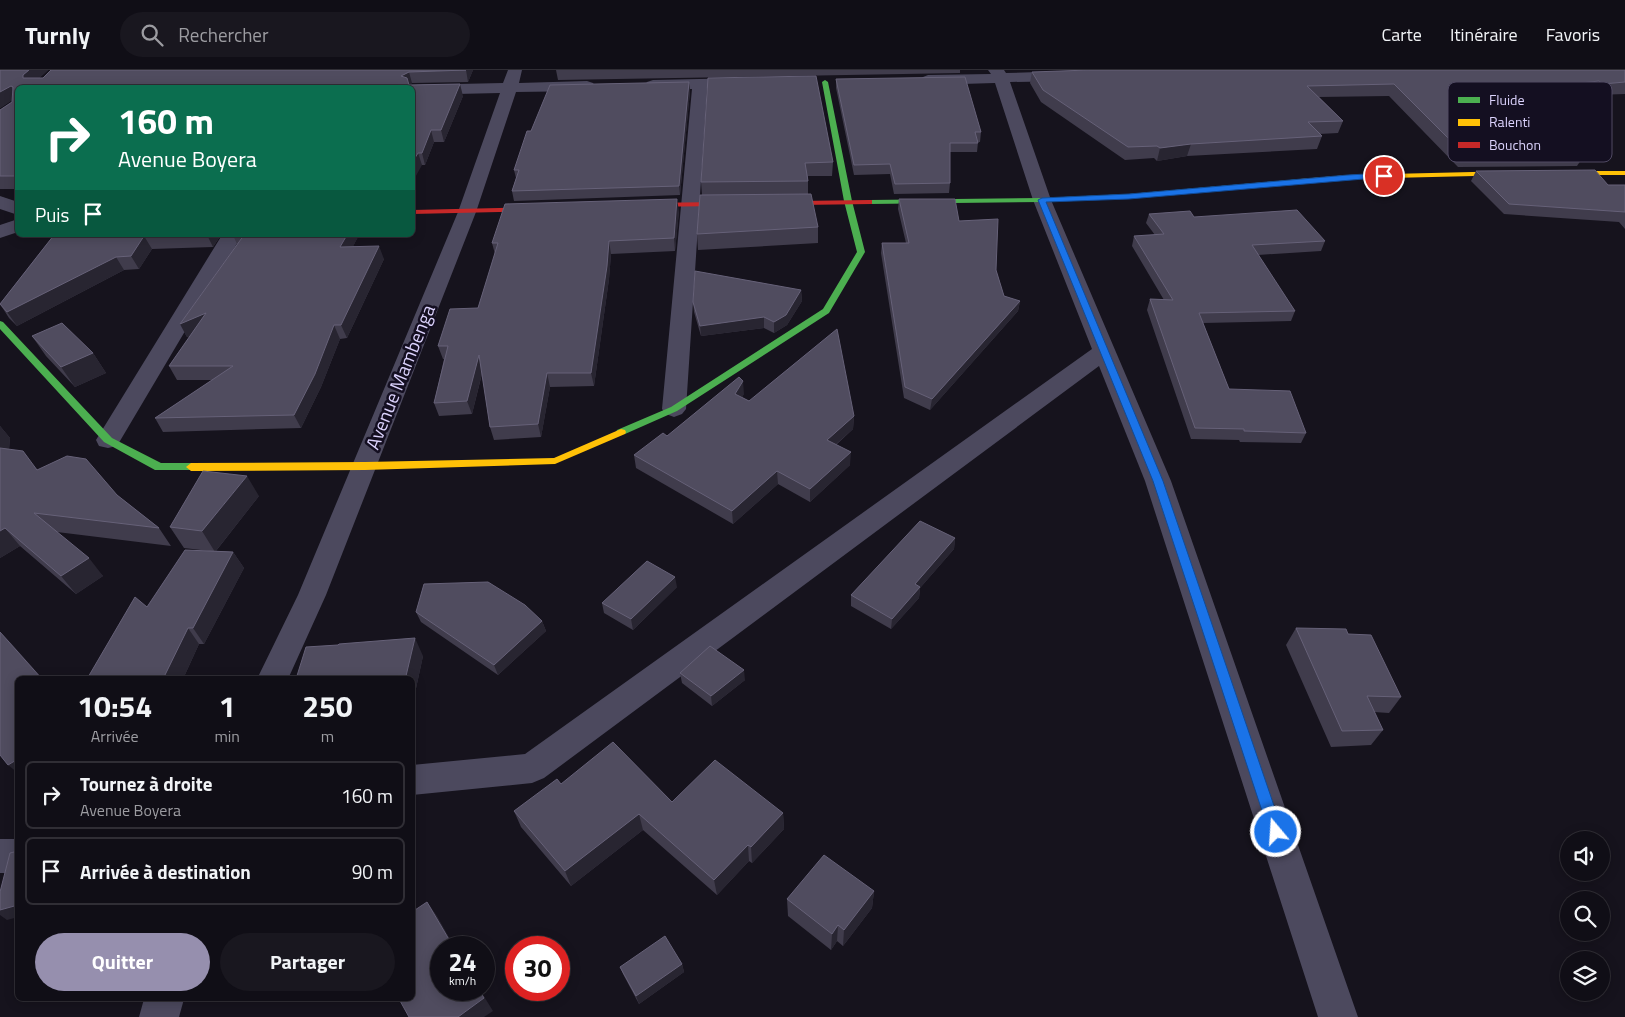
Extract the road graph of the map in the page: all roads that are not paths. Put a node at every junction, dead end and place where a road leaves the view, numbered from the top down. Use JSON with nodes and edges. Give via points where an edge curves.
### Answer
{"nodes":[{"id":1,"x":999,"y":74,"type":"edge"},
{"id":2,"x":1081,"y":76,"type":"edge"},
{"id":3,"x":512,"y":79,"type":"edge"},
{"id":4,"x":913,"y":80,"type":"edge"},
{"id":5,"x":845,"y":81,"type":"edge"},
{"id":6,"x":806,"y":82,"type":"edge"},
{"id":7,"x":825,"y":82,"type":"junction"},
{"id":8,"x":758,"y":83,"type":"edge"},
{"id":9,"x":700,"y":84,"type":"junction"},
{"id":10,"x":633,"y":85,"type":"edge"},
{"id":11,"x":604,"y":86,"type":"edge"},
{"id":12,"x":415,"y":90,"type":"edge"},
{"id":13,"x":1527,"y":173,"type":"edge"},
{"id":14,"x":1546,"y":173,"type":"edge"},
{"id":15,"x":1625,"y":173,"type":"edge"},
{"id":16,"x":1042,"y":200,"type":"junction"},
{"id":17,"x":0,"y":202,"type":"edge"},
{"id":18,"x":848,"y":202,"type":"junction"},
{"id":19,"x":690,"y":203,"type":"junction"},
{"id":20,"x":632,"y":205,"type":"edge"},
{"id":21,"x":15,"y":208,"type":"edge"},
{"id":22,"x":554,"y":208,"type":"edge"},
{"id":23,"x":415,"y":212,"type":"edge"},
{"id":24,"x":466,"y":212,"type":"junction"},
{"id":25,"x":15,"y":225,"type":"edge"},
{"id":26,"x":0,"y":232,"type":"edge"},
{"id":27,"x":231,"y":237,"type":"edge"},
{"id":28,"x":0,"y":324,"type":"edge"},
{"id":29,"x":1104,"y":351,"type":"junction"},
{"id":30,"x":674,"y":409,"type":"junction"},
{"id":31,"x":108,"y":440,"type":"junction"},
{"id":32,"x":365,"y":466,"type":"junction"},
{"id":33,"x":273,"y":676,"type":"edge"},
{"id":34,"x":415,"y":780,"type":"edge"},
{"id":35,"x":0,"y":856,"type":"edge"},
{"id":36,"x":15,"y":856,"type":"edge"},
{"id":37,"x":163,"y":1001,"type":"edge"},
{"id":38,"x":159,"y":1017,"type":"edge"},
{"id":39,"x":1338,"y":1017,"type":"edge"}],
"edges":[{"from":1,"to":2,"type":"street"},
{"from":1,"to":4,"type":"street"},
{"from":1,"to":16,"type":"street"},
{"from":3,"to":11,"type":"street"},
{"from":3,"to":12,"type":"street"},
{"from":3,"to":24,"type":"street","name":"Avenue Mambenga"},
{"from":5,"to":7,"type":"street"},
{"from":6,"to":7,"type":"street"},
{"from":7,"to":18,"type":"street"},
{"from":8,"to":9,"type":"street"},
{"from":9,"to":10,"type":"street"},
{"from":9,"to":19,"type":"street"},
{"from":13,"to":16,"type":"street","via":[[1348,177],[1129,196]]},
{"from":14,"to":15,"type":"street"},
{"from":16,"to":18,"type":"street"},
{"from":16,"to":29,"type":"street"},
{"from":17,"to":21,"type":"street"},
{"from":18,"to":19,"type":"street"},
{"from":18,"to":30,"type":"street","via":[[861,252],[826,311]]},
{"from":19,"to":20,"type":"street"},
{"from":19,"to":30,"type":"street"},
{"from":22,"to":24,"type":"street"},
{"from":23,"to":24,"type":"street"},
{"from":24,"to":32,"type":"street","name":"Avenue Mambenga"},
{"from":25,"to":26,"type":"street"},
{"from":27,"to":31,"type":"street"},
{"from":28,"to":31,"type":"street"},
{"from":29,"to":34,"type":"street","via":[[532,768]]},
{"from":29,"to":39,"type":"street","via":[[1158,481]]},
{"from":30,"to":32,"type":"street","via":[[555,461]]},
{"from":31,"to":32,"type":"street","via":[[159,467]]},
{"from":32,"to":33,"type":"street","name":"Avenue Mambenga","via":[[312,595]]},
{"from":35,"to":36,"type":"street"},
{"from":37,"to":38,"type":"street"}]}
